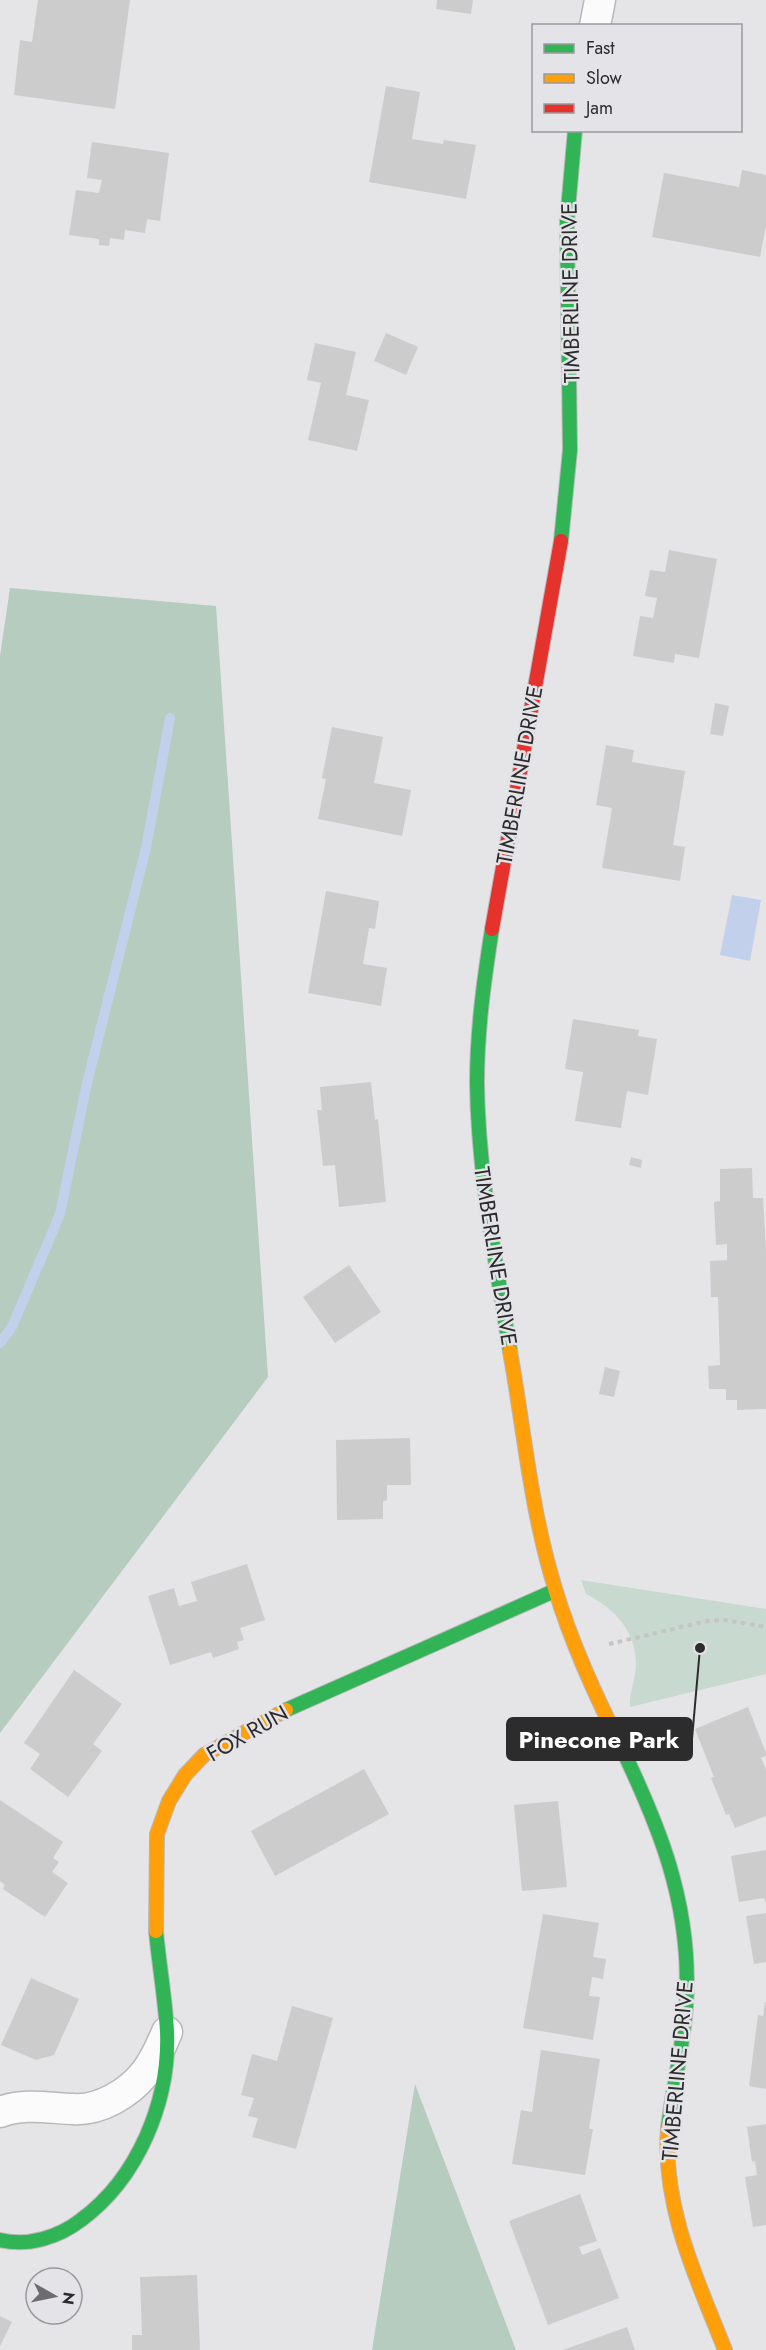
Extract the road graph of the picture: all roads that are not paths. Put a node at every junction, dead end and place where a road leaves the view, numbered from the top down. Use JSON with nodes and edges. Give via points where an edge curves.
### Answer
{"nodes":[{"id":1,"x":600,"y":0,"type":"edge"},
{"id":2,"x":595,"y":24,"type":"edge"},
{"id":3,"x":575,"y":132,"type":"edge"},
{"id":4,"x":554,"y":1591,"type":"junction"},
{"id":5,"x":167,"y":2032,"type":"junction"},
{"id":6,"x":0,"y":2112,"type":"edge"},
{"id":7,"x":0,"y":2240,"type":"edge"},
{"id":8,"x":725,"y":2350,"type":"edge"}],
"edges":[{"from":1,"to":2,"type":"street"},
{"from":3,"to":4,"type":"street","name":"TIMBERLINE DRIVE","via":[[568,221],[571,416],[567,492],[489,949],[477,1075],[482,1169],[543,1545]]},
{"from":4,"to":5,"type":"street","name":"FOX RUN","via":[[270,1717],[204,1755],[185,1775],[169,1801],[157,1834],[155,1923]]},
{"from":4,"to":8,"type":"street","name":"TIMBERLINE DRIVE","via":[[577,1655],[660,1830],[676,1887],[686,1950],[686,1985],[667,2144],[669,2169],[675,2213],[685,2246]]},
{"from":5,"to":6,"type":"street","via":[[145,2073],[113,2099],[77,2110],[31,2106]]},
{"from":5,"to":7,"type":"street","name":"FOX RUN","via":[[164,2079],[152,2124],[131,2166],[100,2206],[69,2229],[50,2237],[15,2244]]}]}
